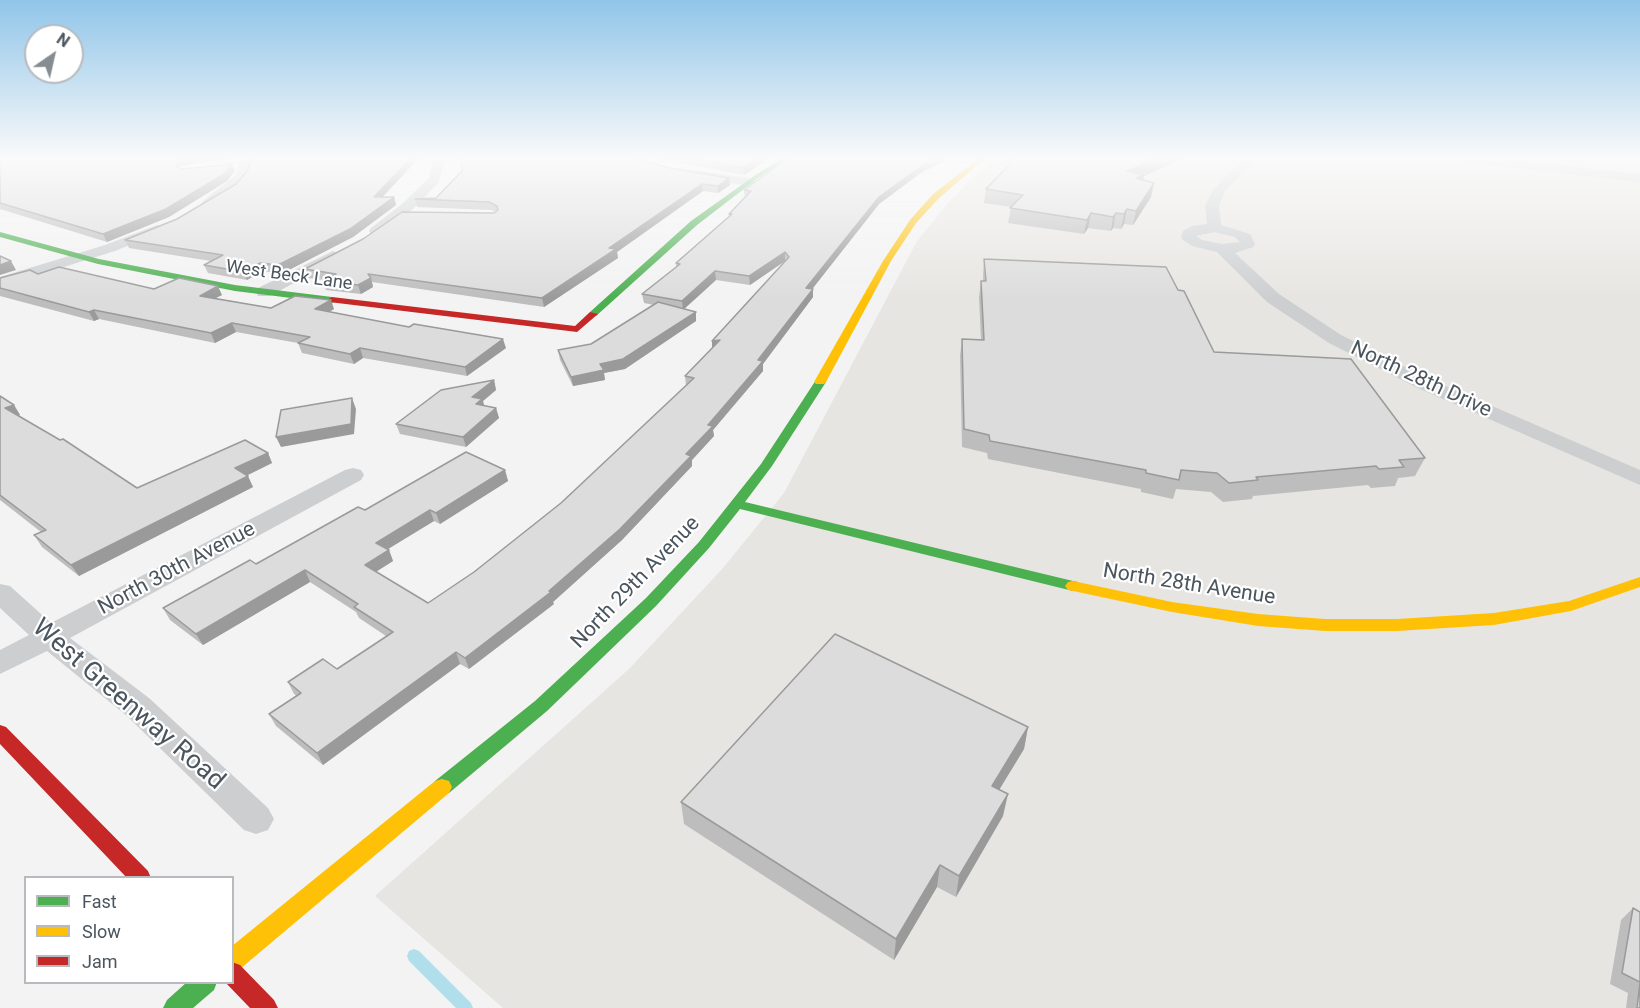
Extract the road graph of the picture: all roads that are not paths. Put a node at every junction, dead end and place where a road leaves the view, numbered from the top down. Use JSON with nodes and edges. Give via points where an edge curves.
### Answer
{"nodes":[{"id":1,"x":203,"y":205,"type":"edge"},
{"id":2,"x":407,"y":205,"type":"edge"},
{"id":3,"x":718,"y":205,"type":"edge"},
{"id":4,"x":928,"y":205,"type":"edge"},
{"id":5,"x":1212,"y":205,"type":"edge"},
{"id":6,"x":194,"y":211,"type":"edge"},
{"id":7,"x":399,"y":213,"type":"junction"},
{"id":8,"x":423,"y":214,"type":"edge"},
{"id":9,"x":175,"y":222,"type":"edge"},
{"id":10,"x":1214,"y":228,"type":"junction"},
{"id":11,"x":0,"y":234,"type":"edge"},
{"id":12,"x":1222,"y":249,"type":"junction"},
{"id":13,"x":82,"y":257,"type":"junction"},
{"id":14,"x":0,"y":282,"type":"edge"},
{"id":15,"x":264,"y":292,"type":"junction"},
{"id":16,"x":353,"y":475,"type":"dead end"},
{"id":17,"x":1640,"y":478,"type":"edge"},
{"id":18,"x":737,"y":504,"type":"junction"},
{"id":19,"x":1640,"y":582,"type":"edge"},
{"id":20,"x":0,"y":593,"type":"edge"},
{"id":21,"x":49,"y":637,"type":"junction"},
{"id":22,"x":0,"y":663,"type":"edge"},
{"id":23,"x":0,"y":732,"type":"edge"},
{"id":24,"x":256,"y":819,"type":"dead end"},
{"id":25,"x":139,"y":876,"type":"edge"},
{"id":26,"x":234,"y":959,"type":"edge"},
{"id":27,"x":234,"y":975,"type":"edge"},
{"id":28,"x":204,"y":984,"type":"edge"},
{"id":29,"x":175,"y":1008,"type":"edge"},
{"id":30,"x":266,"y":1008,"type":"edge"}],
"edges":[{"from":1,"to":6,"type":"street"},
{"from":2,"to":7,"type":"street"},
{"from":3,"to":15,"type":"street","name":"West Beck Lane","via":[[577,328]]},
{"from":4,"to":18,"type":"street","name":"North 29th Avenue","via":[[887,261],[818,385]]},
{"from":5,"to":10,"type":"street"},
{"from":7,"to":8,"type":"street"},
{"from":7,"to":15,"type":"street","via":[[355,244]]},
{"from":9,"to":13,"type":"street"},
{"from":10,"to":12,"type":"street","via":[[1232,231],[1248,240],[1240,248]]},
{"from":10,"to":12,"type":"street","name":"North 28th Drive","via":[[1197,229],[1188,237],[1204,246]]},
{"from":11,"to":13,"type":"street","name":"West Beck Lane"},
{"from":12,"to":17,"type":"street","name":"North 28th Drive","via":[[1273,298],[1335,339],[1425,384]]},
{"from":13,"to":14,"type":"street"},
{"from":13,"to":15,"type":"street","name":"West Beck Lane"},
{"from":16,"to":21,"type":"street","name":"North 30th Avenue"},
{"from":18,"to":19,"type":"street","name":"North 28th Avenue","via":[[1097,592],[1258,620],[1397,625],[1494,619],[1571,606]]},
{"from":18,"to":26,"type":"street","name":"North 29th Avenue","via":[[651,602],[541,706]]},
{"from":20,"to":21,"type":"street","name":"West Greenway Road"},
{"from":21,"to":22,"type":"street","name":"North 30th Avenue"},
{"from":21,"to":24,"type":"street","name":"West Greenway Road","via":[[145,713]]},
{"from":23,"to":25,"type":"street"},
{"from":27,"to":30,"type":"street"},
{"from":28,"to":29,"type":"street"}]}
